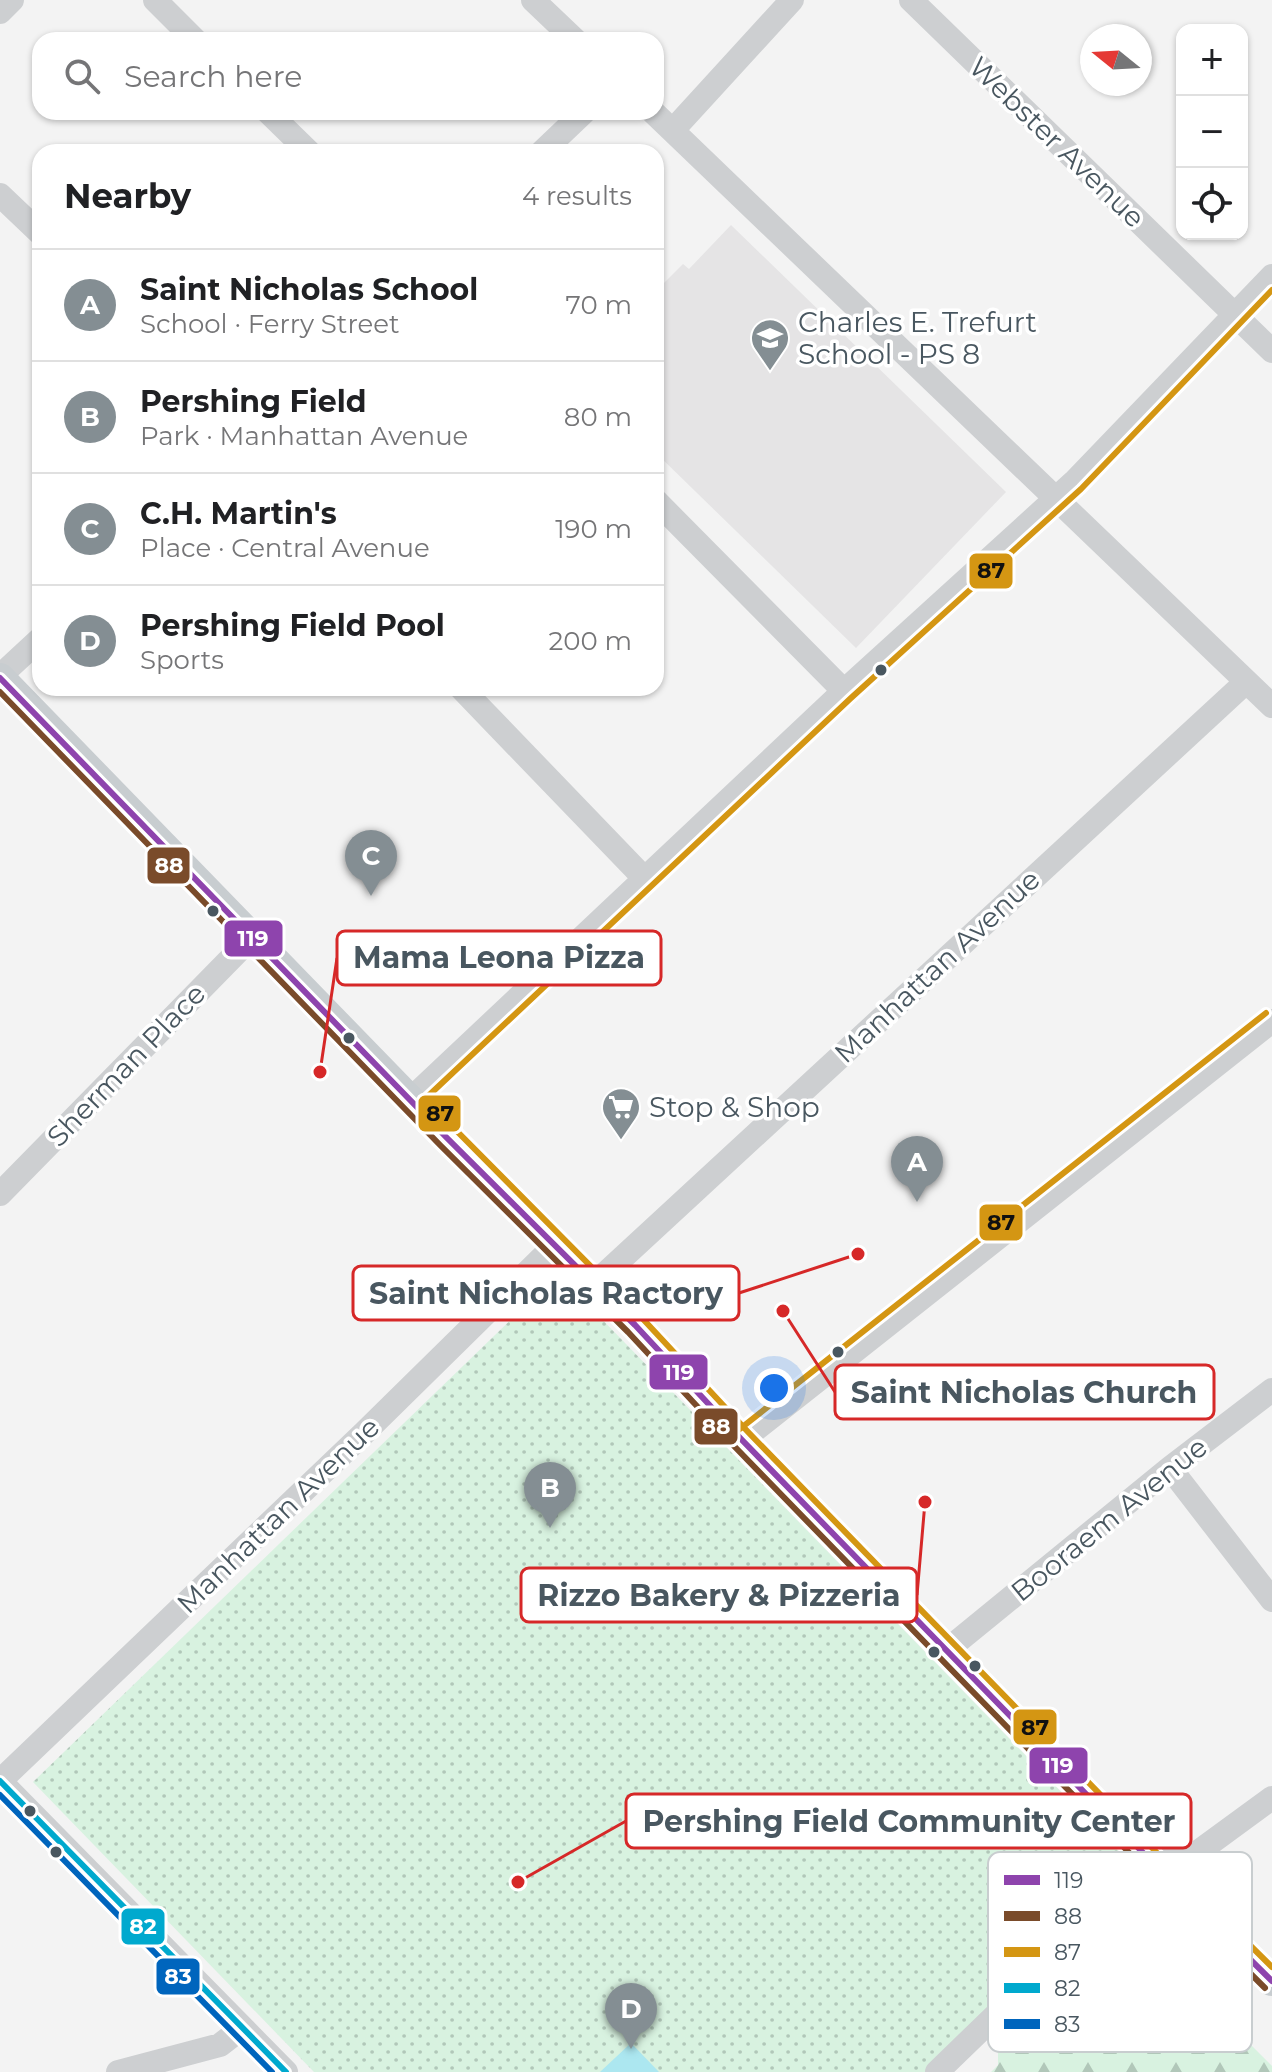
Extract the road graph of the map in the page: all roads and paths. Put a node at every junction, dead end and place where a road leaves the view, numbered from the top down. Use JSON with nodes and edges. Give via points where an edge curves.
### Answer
{"nodes":[{"id":1,"x":12,"y":0,"type":"edge"},
{"id":2,"x":155,"y":0,"type":"edge"},
{"id":3,"x":533,"y":0,"type":"edge"},
{"id":4,"x":792,"y":0,"type":"edge"},
{"id":5,"x":911,"y":0,"type":"edge"},
{"id":6,"x":0,"y":12,"type":"edge"},
{"id":7,"x":187,"y":32,"type":"edge"},
{"id":8,"x":567,"y":32,"type":"edge"},
{"id":9,"x":276,"y":120,"type":"edge"},
{"id":10,"x":576,"y":120,"type":"edge"},
{"id":11,"x":662,"y":120,"type":"edge"},
{"id":12,"x":673,"y":130,"type":"junction"},
{"id":13,"x":301,"y":144,"type":"edge"},
{"id":14,"x":550,"y":144,"type":"edge"},
{"id":15,"x":0,"y":195,"type":"edge"},
{"id":16,"x":32,"y":225,"type":"edge"},
{"id":17,"x":1272,"y":276,"type":"edge"},
{"id":18,"x":1235,"y":315,"type":"junction"},
{"id":19,"x":1272,"y":351,"type":"edge"},
{"id":20,"x":1055,"y":500,"type":"junction"},
{"id":21,"x":664,"y":509,"type":"edge"},
{"id":22,"x":32,"y":647,"type":"edge"},
{"id":23,"x":0,"y":677,"type":"edge"},
{"id":24,"x":1246,"y":682,"type":"junction"},
{"id":25,"x":844,"y":691,"type":"junction"},
{"id":26,"x":469,"y":696,"type":"edge"},
{"id":27,"x":1272,"y":706,"type":"edge"},
{"id":28,"x":645,"y":879,"type":"junction"},
{"id":29,"x":252,"y":937,"type":"junction"},
{"id":30,"x":1272,"y":1021,"type":"edge"},
{"id":31,"x":411,"y":1099,"type":"junction"},
{"id":32,"x":0,"y":1194,"type":"edge"},
{"id":33,"x":554,"y":1246,"type":"junction"},
{"id":34,"x":594,"y":1284,"type":"junction"},
{"id":35,"x":1272,"y":1390,"type":"edge"},
{"id":36,"x":742,"y":1440,"type":"junction"},
{"id":37,"x":1170,"y":1468,"type":"junction"},
{"id":38,"x":1272,"y":1600,"type":"edge"},
{"id":39,"x":947,"y":1650,"type":"junction"},
{"id":40,"x":0,"y":1781,"type":"edge"},
{"id":41,"x":1272,"y":1798,"type":"edge"},
{"id":42,"x":1142,"y":1852,"type":"edge"},
{"id":43,"x":1198,"y":1852,"type":"edge"},
{"id":44,"x":1252,"y":1961,"type":"edge"},
{"id":45,"x":1272,"y":1981,"type":"edge"},
{"id":46,"x":988,"y":2023,"type":"edge"},
{"id":47,"x":242,"y":2028,"type":"junction"},
{"id":48,"x":118,"y":2072,"type":"edge"},
{"id":49,"x":286,"y":2072,"type":"edge"},
{"id":50,"x":937,"y":2072,"type":"edge"}],
"edges":[{"from":1,"to":6,"type":"street"},
{"from":2,"to":7,"type":"street"},
{"from":3,"to":8,"type":"street"},
{"from":4,"to":12,"type":"street"},
{"from":5,"to":18,"type":"street","name":"Webster Avenue"},
{"from":9,"to":13,"type":"street"},
{"from":10,"to":14,"type":"street"},
{"from":11,"to":12,"type":"street"},
{"from":12,"to":20,"type":"street"},
{"from":15,"to":16,"type":"street"},
{"from":17,"to":18,"type":"street"},
{"from":18,"to":19,"type":"street","name":"Webster Avenue"},
{"from":18,"to":20,"type":"street"},
{"from":20,"to":24,"type":"street"},
{"from":20,"to":25,"type":"street"},
{"from":21,"to":25,"type":"street"},
{"from":22,"to":23,"type":"street"},
{"from":23,"to":29,"type":"main road"},
{"from":24,"to":27,"type":"street"},
{"from":24,"to":34,"type":"street","name":"Manhattan Avenue"},
{"from":25,"to":28,"type":"street"},
{"from":26,"to":28,"type":"street"},
{"from":28,"to":31,"type":"street"},
{"from":29,"to":31,"type":"main road"},
{"from":29,"to":32,"type":"street","name":"Sherman Place"},
{"from":30,"to":36,"type":"street"},
{"from":31,"to":33,"type":"main road"},
{"from":33,"to":34,"type":"main road"},
{"from":33,"to":40,"type":"street","name":"Manhattan Avenue"},
{"from":34,"to":36,"type":"main road"},
{"from":35,"to":37,"type":"street","name":"Booraem Avenue"},
{"from":36,"to":39,"type":"main road"},
{"from":37,"to":38,"type":"street"},
{"from":37,"to":39,"type":"street","name":"Booraem Avenue"},
{"from":39,"to":42,"type":"main road"},
{"from":40,"to":47,"type":"street"},
{"from":41,"to":43,"type":"street"},
{"from":44,"to":45,"type":"main road"},
{"from":46,"to":50,"type":"street"},
{"from":47,"to":48,"type":"street","via":[[220,2045]]},
{"from":47,"to":49,"type":"street"}]}
